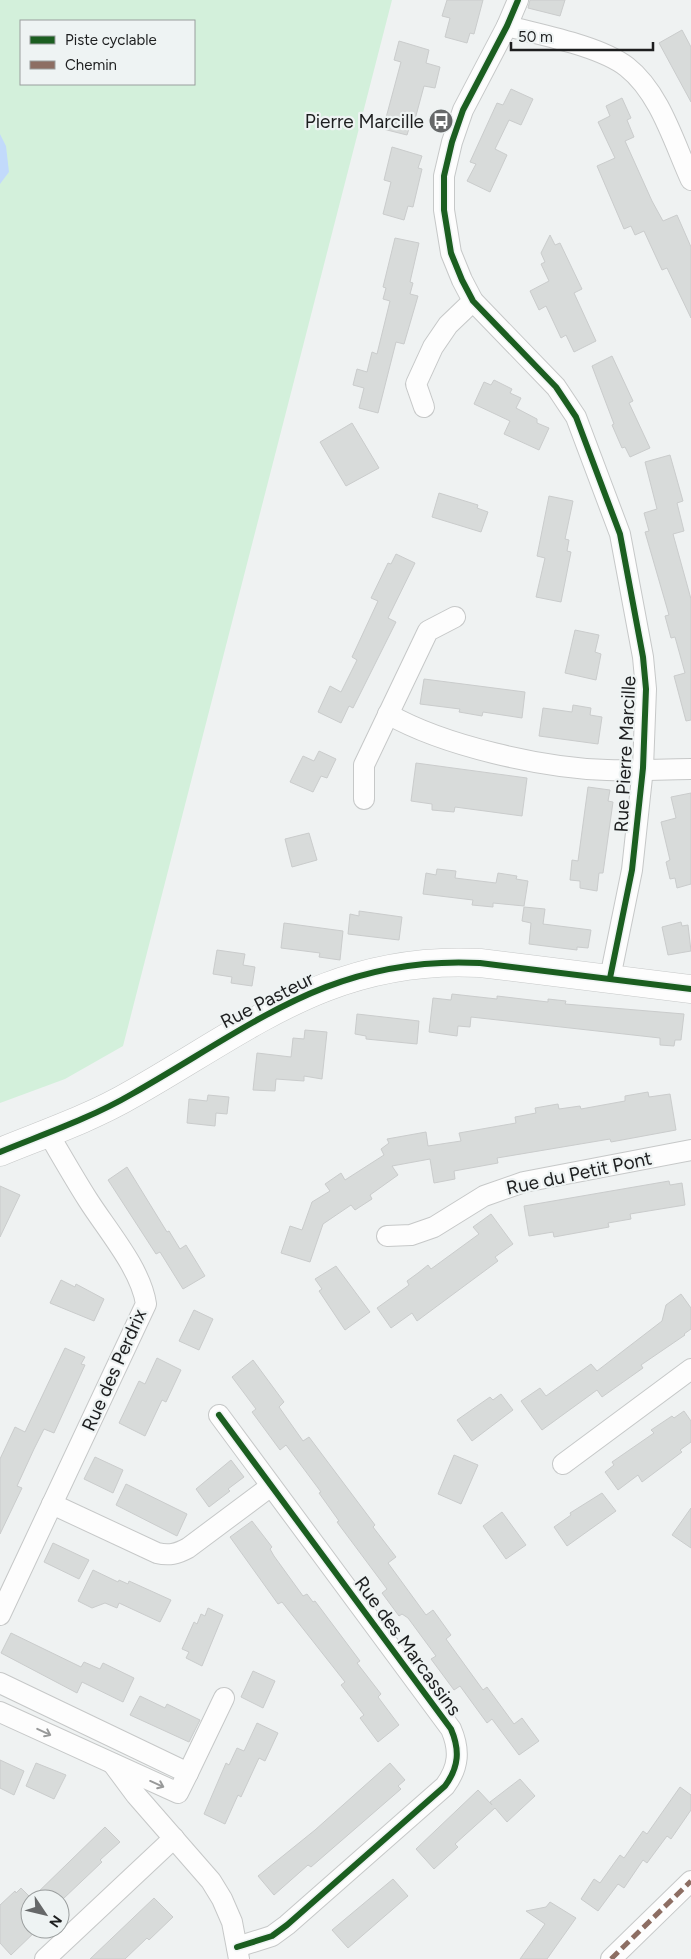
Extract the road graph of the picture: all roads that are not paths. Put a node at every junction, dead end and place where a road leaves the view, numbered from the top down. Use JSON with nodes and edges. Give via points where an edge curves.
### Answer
{"nodes":[{"id":1,"x":518,"y":0,"type":"edge"},
{"id":2,"x":507,"y":26,"type":"junction"},
{"id":3,"x":691,"y":180,"type":"edge"},
{"id":4,"x":474,"y":300,"type":"junction"},
{"id":5,"x":424,"y":408,"type":"dead end"},
{"id":6,"x":455,"y":617,"type":"dead end"},
{"id":7,"x":388,"y":714,"type":"junction"},
{"id":8,"x":643,"y":768,"type":"junction"},
{"id":9,"x":691,"y":769,"type":"edge"},
{"id":10,"x":364,"y":799,"type":"dead end"},
{"id":11,"x":610,"y":978,"type":"junction"},
{"id":12,"x":691,"y":989,"type":"edge"},
{"id":13,"x":48,"y":1133,"type":"junction"},
{"id":14,"x":691,"y":1150,"type":"edge"},
{"id":15,"x":0,"y":1152,"type":"edge"},
{"id":16,"x":388,"y":1236,"type":"dead end"},
{"id":17,"x":691,"y":1369,"type":"edge"},
{"id":18,"x":219,"y":1415,"type":"dead end"},
{"id":19,"x":563,"y":1464,"type":"dead end"},
{"id":20,"x":271,"y":1486,"type":"junction"},
{"id":21,"x":52,"y":1504,"type":"junction"},
{"id":22,"x":0,"y":1615,"type":"edge"},
{"id":23,"x":0,"y":1683,"type":"edge"},
{"id":24,"x":224,"y":1698,"type":"dead end"},
{"id":25,"x":0,"y":1712,"type":"edge"},
{"id":26,"x":84,"y":1724,"type":"junction"},
{"id":27,"x":113,"y":1764,"type":"junction"},
{"id":28,"x":188,"y":1773,"type":"junction"},
{"id":29,"x":174,"y":1838,"type":"junction"},
{"id":30,"x":691,"y":1881,"type":"edge"},
{"id":31,"x":238,"y":1953,"type":"edge"},
{"id":32,"x":623,"y":1955,"type":"edge"},
{"id":33,"x":45,"y":1959,"type":"edge"}],
"edges":[{"from":1,"to":2,"type":"street","name":"Rue Pierre Marcille"},
{"from":2,"to":3,"type":"street","via":[[609,56],[627,67],[655,103]]},
{"from":2,"to":4,"type":"street","name":"Rue Pierre Marcille","via":[[463,110],[444,176],[444,210],[451,252]]},
{"from":4,"to":5,"type":"street","via":[[448,325],[433,347],[416,384]]},
{"from":4,"to":8,"type":"street","name":"Rue Pierre Marcille","via":[[556,386],[576,417],[620,534],[643,657],[646,688]]},
{"from":6,"to":7,"type":"street","via":[[428,631]]},
{"from":7,"to":8,"type":"street","via":[[410,727],[504,754],[608,770]]},
{"from":7,"to":10,"type":"street","via":[[364,765]]},
{"from":8,"to":9,"type":"street"},
{"from":8,"to":11,"type":"street","name":"Rue Pierre Marcille","via":[[632,870]]},
{"from":11,"to":12,"type":"street","name":"Rue Pasteur"},
{"from":11,"to":13,"type":"street","name":"Rue Pasteur","via":[[450,962],[387,968],[354,976],[290,1001],[130,1095]]},
{"from":13,"to":15,"type":"street","name":"Rue Pasteur"},
{"from":13,"to":21,"type":"street","name":"Rue des Perdrix","via":[[144,1289],[146,1304]]},
{"from":14,"to":16,"type":"street","name":"Rue du Petit Pont","via":[[524,1182],[484,1196],[434,1227],[412,1235]]},
{"from":17,"to":19,"type":"street"},
{"from":18,"to":20,"type":"street","name":"Rue des Marcassins"},
{"from":20,"to":21,"type":"street","via":[[188,1548],[167,1555]]},
{"from":20,"to":31,"type":"street","name":"Rue des Marcassins","via":[[451,1729],[458,1758],[445,1786],[287,1925]]},
{"from":21,"to":22,"type":"street","name":"Rue des Perdrix"},
{"from":23,"to":26,"type":"street"},
{"from":24,"to":28,"type":"street"},
{"from":25,"to":27,"type":"street","one_way":true},
{"from":26,"to":27,"type":"street"},
{"from":26,"to":28,"type":"street"},
{"from":27,"to":28,"type":"street","one_way":true,"via":[[178,1793]]},
{"from":27,"to":29,"type":"street"},
{"from":29,"to":31,"type":"street","via":[[222,1899],[232,1922]]},
{"from":29,"to":33,"type":"street"},
{"from":30,"to":32,"type":"street"}]}
